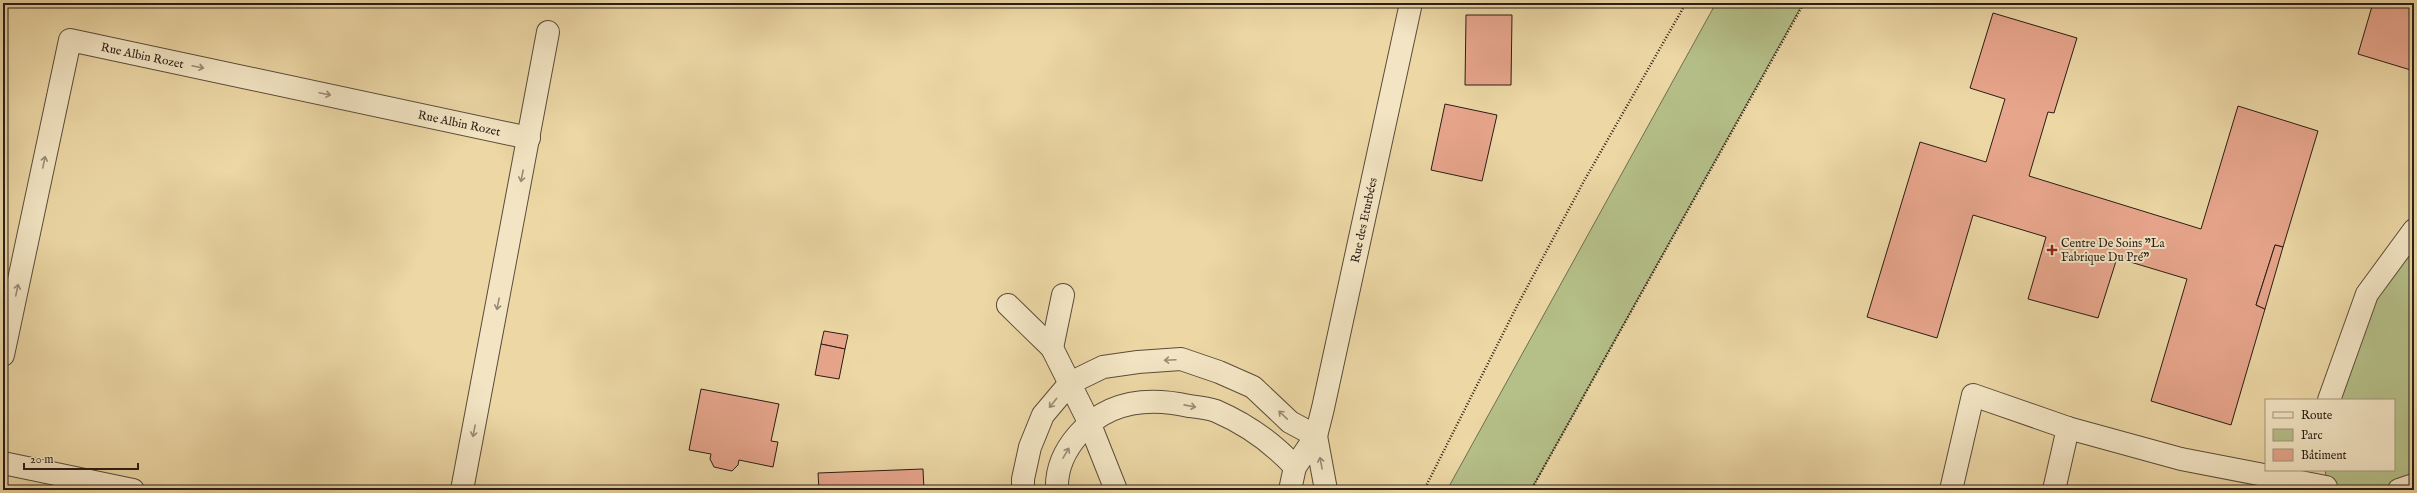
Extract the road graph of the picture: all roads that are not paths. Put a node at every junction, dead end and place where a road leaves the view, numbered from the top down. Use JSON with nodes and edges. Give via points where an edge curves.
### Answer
{"nodes":[{"id":1,"x":1411,"y":3,"type":"edge"},
{"id":2,"x":548,"y":32,"type":"dead end"},
{"id":3,"x":529,"y":138,"type":"junction"},
{"id":4,"x":2414,"y":230,"type":"edge"},
{"id":5,"x":1063,"y":295,"type":"dead end"},
{"id":6,"x":1008,"y":305,"type":"dead end"},
{"id":7,"x":1052,"y":348,"type":"junction"},
{"id":8,"x":3,"y":355,"type":"edge"},
{"id":9,"x":1070,"y":383,"type":"junction"},
{"id":10,"x":2329,"y":399,"type":"edge"},
{"id":11,"x":1089,"y":422,"type":"junction"},
{"id":12,"x":2068,"y":428,"type":"junction"},
{"id":13,"x":1316,"y":436,"type":"junction"},
{"id":14,"x":3,"y":463,"type":"edge"},
{"id":15,"x":1295,"y":467,"type":"junction"},
{"id":16,"x":2326,"y":482,"type":"edge"},
{"id":17,"x":80,"y":485,"type":"edge"},
{"id":18,"x":2414,"y":485,"type":"edge"},
{"id":19,"x":133,"y":490,"type":"edge"},
{"id":20,"x":462,"y":490,"type":"edge"},
{"id":21,"x":1023,"y":490,"type":"edge"},
{"id":22,"x":1057,"y":490,"type":"edge"},
{"id":23,"x":1116,"y":490,"type":"edge"},
{"id":24,"x":1290,"y":490,"type":"edge"},
{"id":25,"x":1326,"y":490,"type":"edge"},
{"id":26,"x":1951,"y":490,"type":"edge"},
{"id":27,"x":2054,"y":490,"type":"edge"},
{"id":28,"x":2399,"y":490,"type":"edge"}],
"edges":[{"from":1,"to":13,"type":"street","name":"Rue des Eturbées"},
{"from":2,"to":3,"type":"street"},
{"from":8,"to":3,"type":"street","name":"Rue Albin Rozet","one_way":true,"via":[[70,40]]},
{"from":3,"to":20,"type":"street","one_way":true},
{"from":4,"to":10,"type":"street","via":[[2367,294]]},
{"from":5,"to":7,"type":"street"},
{"from":6,"to":7,"type":"street"},
{"from":7,"to":9,"type":"street"},
{"from":9,"to":11,"type":"street"},
{"from":13,"to":9,"type":"street","one_way":true,"via":[[1290,422],[1254,387],[1181,359],[1103,367]]},
{"from":9,"to":21,"type":"street","one_way":true,"via":[[1043,416],[1030,447]]},
{"from":11,"to":15,"type":"street","one_way":true,"via":[[1120,405],[1145,401],[1173,402],[1215,411],[1249,428],[1279,450]]},
{"from":22,"to":11,"type":"street","one_way":true,"via":[[1063,458]]},
{"from":11,"to":23,"type":"street"},
{"from":12,"to":16,"type":"street","via":[[2181,459]]},
{"from":12,"to":26,"type":"street","via":[[1973,395]]},
{"from":12,"to":27,"type":"street"},
{"from":13,"to":15,"type":"street","name":"Rue des Eturbées"},
{"from":25,"to":13,"type":"street","name":"Rue des Eturbées","one_way":true},
{"from":14,"to":17,"type":"street"},
{"from":15,"to":24,"type":"street","name":"Rue des Eturbées"},
{"from":17,"to":19,"type":"street"},
{"from":18,"to":28,"type":"street"}]}
